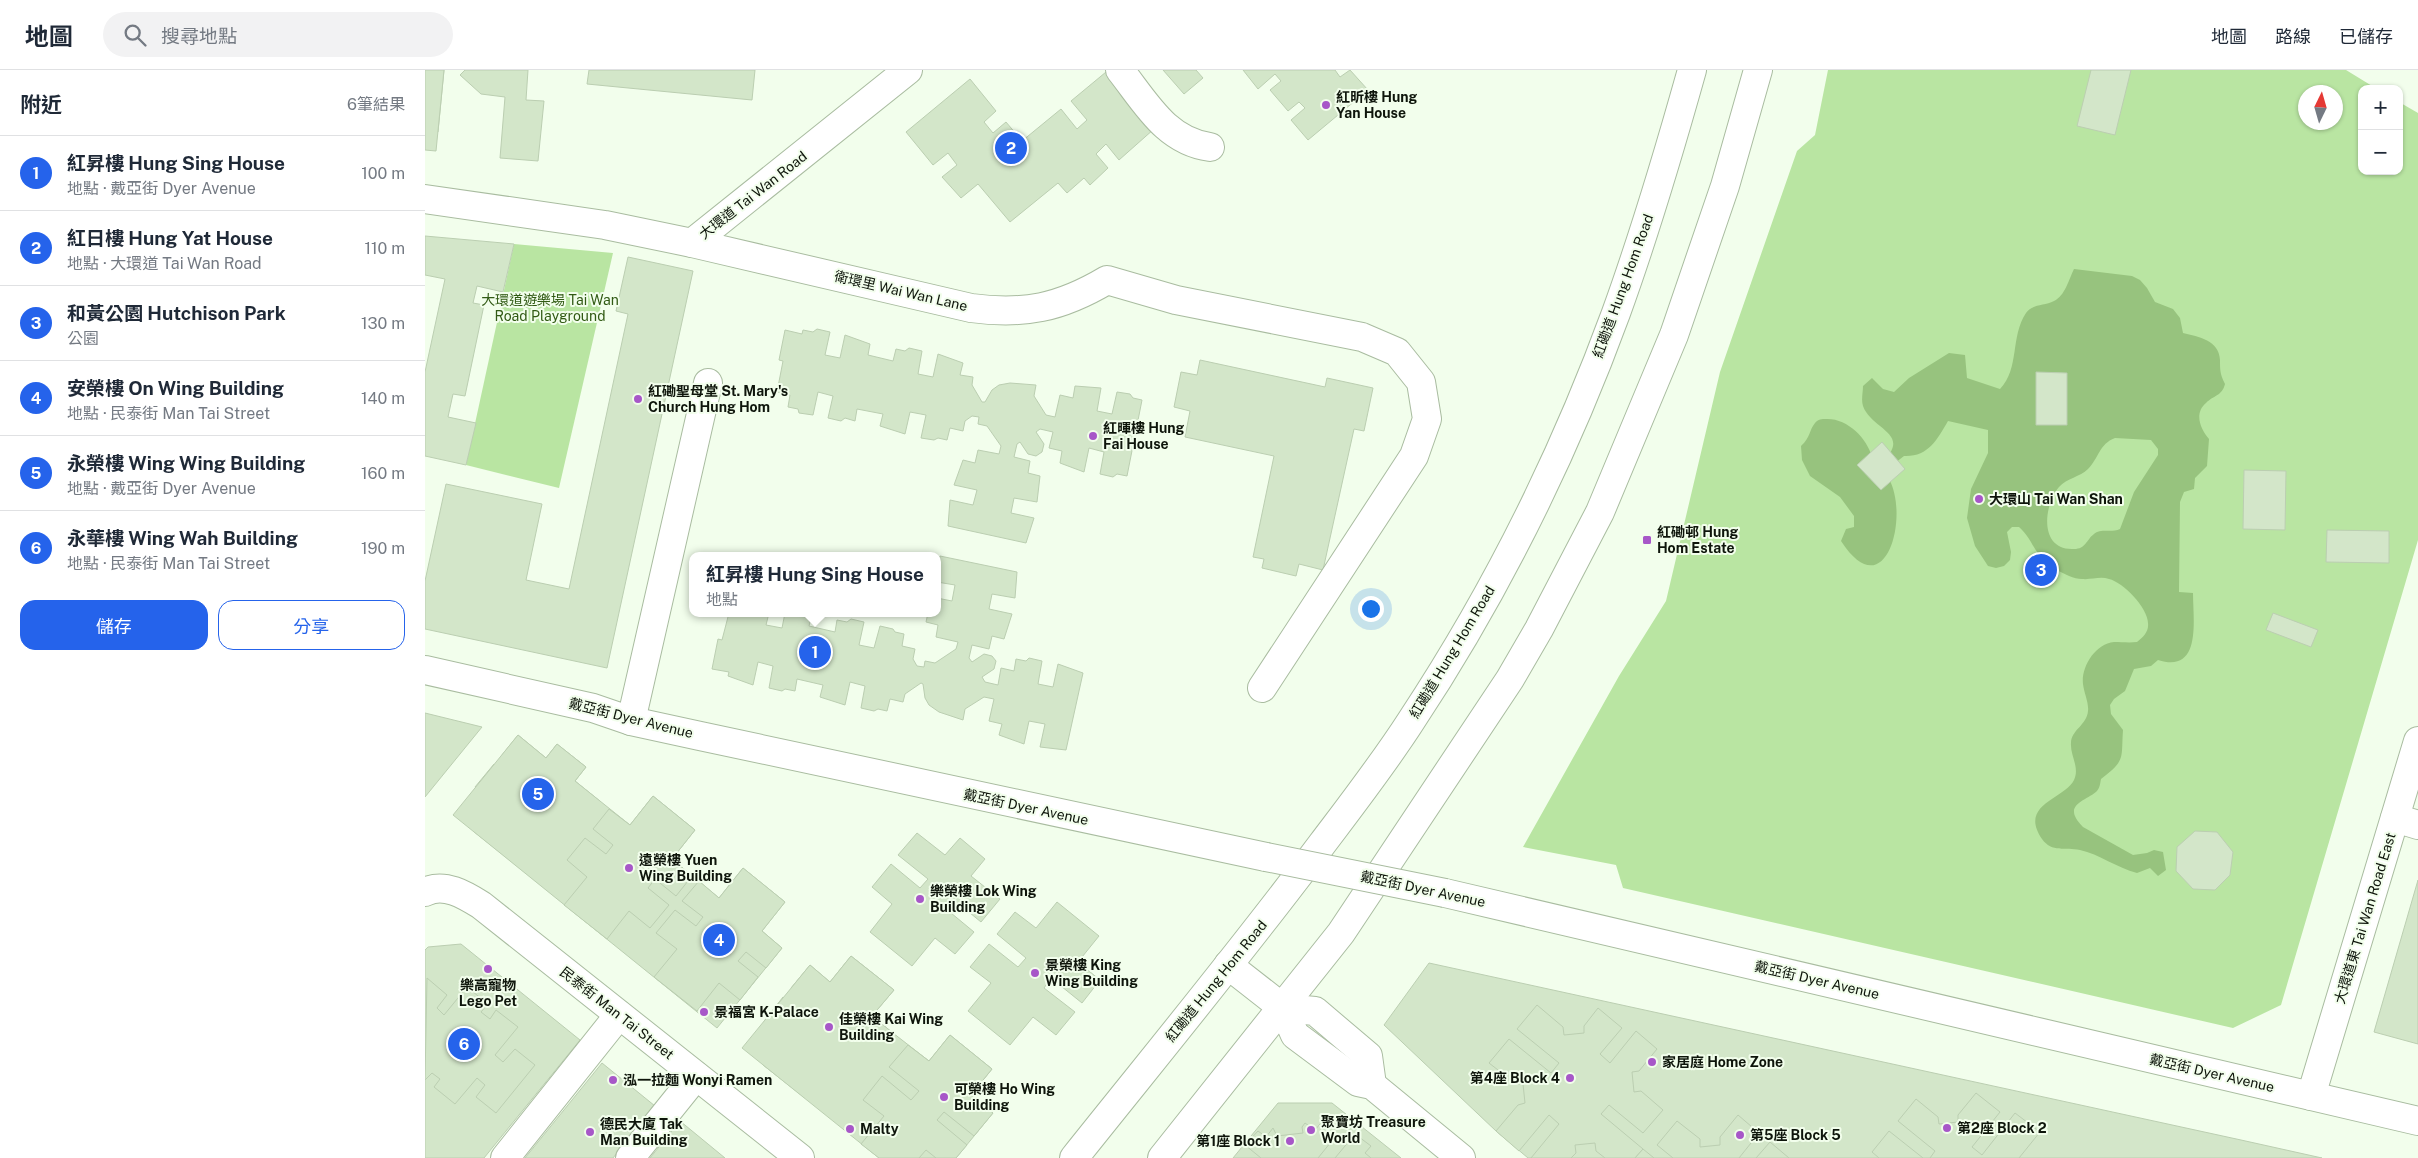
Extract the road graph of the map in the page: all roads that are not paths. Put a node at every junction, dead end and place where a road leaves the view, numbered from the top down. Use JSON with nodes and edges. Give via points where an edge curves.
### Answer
{"nodes":[{"id":1,"x":907,"y":70,"type":"edge"},
{"id":2,"x":1120,"y":70,"type":"edge"},
{"id":3,"x":1692,"y":70,"type":"edge"},
{"id":4,"x":1758,"y":70,"type":"edge"},
{"id":5,"x":1211,"y":147,"type":"dead end"},
{"id":6,"x":425,"y":199,"type":"edge"},
{"id":7,"x":692,"y":243,"type":"junction"},
{"id":8,"x":708,"y":383,"type":"dead end"},
{"id":9,"x":425,"y":670,"type":"edge"},
{"id":10,"x":1263,"y":688,"type":"dead end"},
{"id":11,"x":631,"y":720,"type":"junction"},
{"id":12,"x":2418,"y":741,"type":"edge"},
{"id":13,"x":2407,"y":821,"type":"edge"},
{"id":14,"x":425,"y":892,"type":"edge"},
{"id":15,"x":1228,"y":965,"type":"junction"},
{"id":16,"x":1283,"y":1008,"type":"junction"},
{"id":17,"x":619,"y":1015,"type":"junction"},
{"id":18,"x":697,"y":1076,"type":"junction"},
{"id":19,"x":2311,"y":1096,"type":"junction"},
{"id":20,"x":2418,"y":1121,"type":"edge"},
{"id":21,"x":505,"y":1158,"type":"edge"},
{"id":22,"x":630,"y":1158,"type":"edge"},
{"id":23,"x":800,"y":1158,"type":"edge"},
{"id":24,"x":1074,"y":1158,"type":"edge"},
{"id":25,"x":1162,"y":1158,"type":"edge"},
{"id":26,"x":1461,"y":1158,"type":"edge"}],
"edges":[{"from":1,"to":7,"type":"street","name":"大環道 Tai Wan Road"},
{"from":2,"to":5,"type":"street","via":[[1172,133],[1184,140]]},
{"from":3,"to":15,"type":"street","name":"紅磡道 Hung Hom Road","via":[[1615,316],[1534,506],[1459,642],[1384,761]]},
{"from":4,"to":16,"type":"street","via":[[1725,186],[1674,335],[1600,512],[1510,679],[1341,934]]},
{"from":6,"to":7,"type":"street","name":"大環道 Tai Wan Road","via":[[605,224]]},
{"from":7,"to":10,"type":"street","name":"衛環里 Wai Wan Lane","via":[[999,312],[1055,305],[1082,295],[1107,280],[1176,300],[1362,337],[1397,352],[1421,382],[1427,419],[1414,456]]},
{"from":8,"to":11,"type":"street"},
{"from":9,"to":11,"type":"street","name":"戴亞街 Dyer Avenue","via":[[593,708]]},
{"from":11,"to":19,"type":"street","name":"戴亞街 Dyer Avenue","bridge":true,"via":[[1445,893]]},
{"from":12,"to":13,"type":"street","name":"大環道東 Tai Wan Road East"},
{"from":13,"to":19,"type":"street","name":"大環道東 Tai Wan Road East"},
{"from":14,"to":17,"type":"street","name":"民泰街 Man Tai Street","via":[[447,889],[463,894]]},
{"from":15,"to":16,"type":"street"},
{"from":15,"to":24,"type":"street","name":"紅磡道 Hung Hom Road"},
{"from":16,"to":25,"type":"street"},
{"from":16,"to":26,"type":"street","via":[[1315,1011],[1368,1056],[1372,1085]]},
{"from":17,"to":18,"type":"street","name":"民泰街 Man Tai Street"},
{"from":17,"to":21,"type":"street"},
{"from":18,"to":22,"type":"street"},
{"from":18,"to":23,"type":"street","name":"民泰街 Man Tai Street"},
{"from":19,"to":20,"type":"street","name":"戴亞街 Dyer Avenue"}]}
